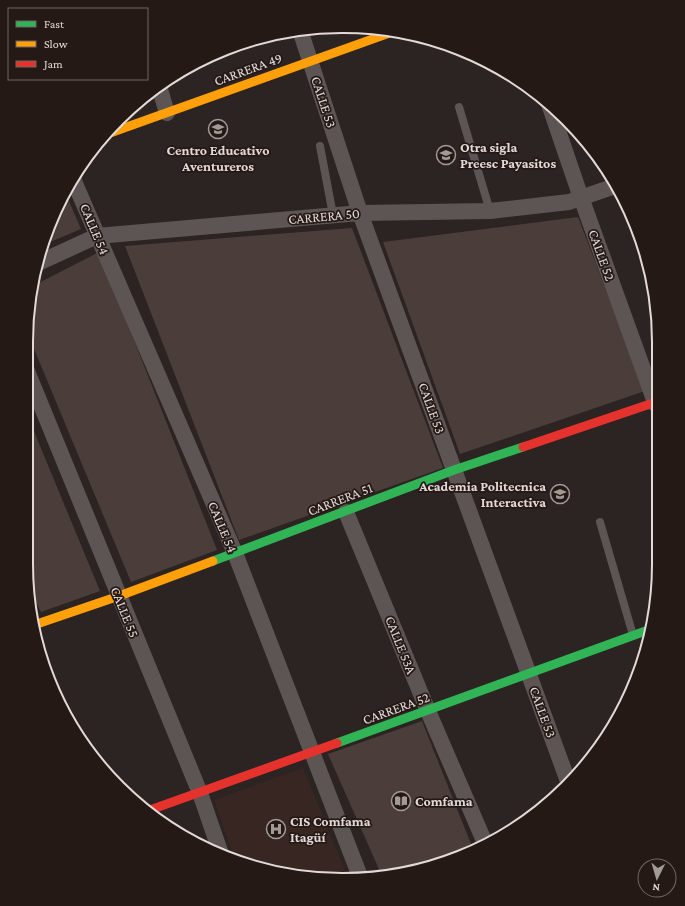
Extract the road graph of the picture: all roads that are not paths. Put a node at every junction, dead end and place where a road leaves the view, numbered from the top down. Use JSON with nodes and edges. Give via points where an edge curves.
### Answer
{"nodes":[{"id":1,"x":302,"y":36,"type":"edge"},
{"id":2,"x":381,"y":36,"type":"edge"},
{"id":3,"x":311,"y":61,"type":"junction"},
{"id":4,"x":161,"y":92,"type":"edge"},
{"id":5,"x":459,"y":107,"type":"dead end"},
{"id":6,"x":167,"y":112,"type":"junction"},
{"id":7,"x":553,"y":116,"type":"edge"},
{"id":8,"x":118,"y":130,"type":"edge"},
{"id":9,"x":320,"y":146,"type":"dead end"},
{"id":10,"x":76,"y":185,"type":"edge"},
{"id":11,"x":611,"y":188,"type":"edge"},
{"id":12,"x":581,"y":199,"type":"junction"},
{"id":13,"x":490,"y":211,"type":"junction"},
{"id":14,"x":360,"y":213,"type":"junction"},
{"id":15,"x":333,"y":215,"type":"junction"},
{"id":16,"x":97,"y":236,"type":"junction"},
{"id":17,"x":45,"y":260,"type":"edge"},
{"id":18,"x":33,"y":388,"type":"edge"},
{"id":19,"x":652,"y":393,"type":"edge"},
{"id":20,"x":652,"y":405,"type":"edge"},
{"id":21,"x":454,"y":470,"type":"junction"},
{"id":22,"x":346,"y":512,"type":"junction"},
{"id":23,"x":600,"y":522,"type":"dead end"},
{"id":24,"x":235,"y":553,"type":"junction"},
{"id":25,"x":119,"y":596,"type":"junction"},
{"id":26,"x":39,"y":621,"type":"edge"},
{"id":27,"x":644,"y":632,"type":"edge"},
{"id":28,"x":633,"y":636,"type":"junction"},
{"id":29,"x":529,"y":674,"type":"junction"},
{"id":30,"x":428,"y":711,"type":"junction"},
{"id":31,"x":312,"y":752,"type":"junction"},
{"id":32,"x":566,"y":777,"type":"edge"},
{"id":33,"x":200,"y":793,"type":"junction"},
{"id":34,"x":154,"y":809,"type":"edge"},
{"id":35,"x":483,"y":839,"type":"edge"},
{"id":36,"x":218,"y":847,"type":"edge"},
{"id":37,"x":358,"y":872,"type":"edge"}],
"edges":[{"from":1,"to":3,"type":"street","name":"CALLE 53"},
{"from":2,"to":3,"type":"main road","name":"CARRERA 49"},
{"from":3,"to":6,"type":"main road","name":"CARRERA 49"},
{"from":3,"to":14,"type":"street","name":"CALLE 53"},
{"from":4,"to":6,"type":"street"},
{"from":5,"to":13,"type":"lane"},
{"from":6,"to":8,"type":"main road","name":"CARRERA 49"},
{"from":7,"to":12,"type":"street","name":"CALLE 52"},
{"from":9,"to":15,"type":"lane"},
{"from":10,"to":16,"type":"street","name":"CALLE 54"},
{"from":11,"to":12,"type":"street","name":"CARRERA 50"},
{"from":12,"to":13,"type":"street","name":"CARRERA 50"},
{"from":12,"to":19,"type":"street","name":"CALLE 52"},
{"from":13,"to":14,"type":"street","name":"CARRERA 50"},
{"from":14,"to":15,"type":"street","name":"CARRERA 50"},
{"from":14,"to":21,"type":"street","name":"CALLE 53"},
{"from":15,"to":16,"type":"street","name":"CARRERA 50"},
{"from":16,"to":17,"type":"street","name":"CARRERA 50"},
{"from":16,"to":24,"type":"street","name":"CALLE 54"},
{"from":18,"to":25,"type":"street","name":"CALLE 55"},
{"from":20,"to":21,"type":"main road","name":"CARRERA 51"},
{"from":21,"to":22,"type":"main road","name":"CARRERA 51"},
{"from":21,"to":29,"type":"street","name":"CALLE 53"},
{"from":22,"to":24,"type":"main road","name":"CARRERA 51"},
{"from":22,"to":30,"type":"street","name":"CALLE 53A"},
{"from":23,"to":28,"type":"lane"},
{"from":24,"to":25,"type":"main road","name":"CARRERA 51"},
{"from":24,"to":31,"type":"street","name":"CALLE 54"},
{"from":25,"to":26,"type":"main road","name":"CARRERA 51"},
{"from":25,"to":33,"type":"street","name":"CALLE 55"},
{"from":27,"to":28,"type":"main road","name":"CARRERA 52"},
{"from":28,"to":29,"type":"main road","name":"CARRERA 52"},
{"from":29,"to":30,"type":"main road","name":"CARRERA 52"},
{"from":29,"to":32,"type":"street","name":"CALLE 53"},
{"from":30,"to":31,"type":"main road","name":"CARRERA 52"},
{"from":30,"to":35,"type":"street","name":"CALLE 53A"},
{"from":31,"to":33,"type":"main road","name":"CARRERA 52"},
{"from":31,"to":37,"type":"street","name":"CALLE 54"},
{"from":33,"to":34,"type":"main road","name":"CARRERA 52"},
{"from":33,"to":36,"type":"street","name":"CALLE 55"}]}
